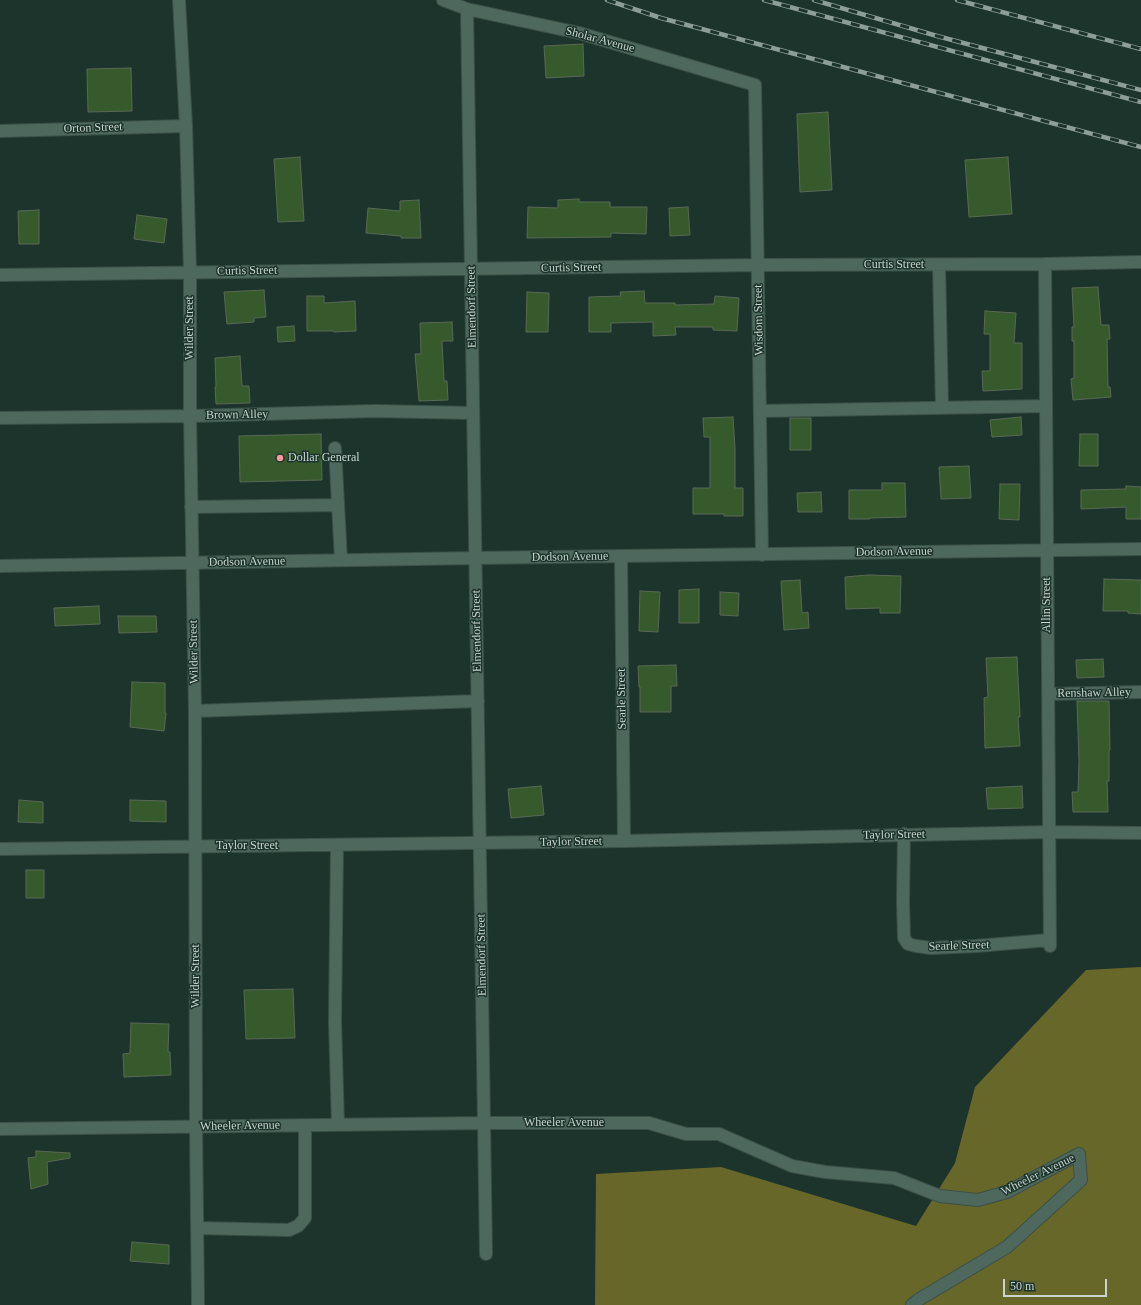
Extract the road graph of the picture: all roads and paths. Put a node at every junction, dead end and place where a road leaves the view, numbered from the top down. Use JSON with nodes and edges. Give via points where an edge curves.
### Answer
{"nodes":[{"id":1,"x":178,"y":0,"type":"edge"},
{"id":2,"x":443,"y":0,"type":"edge"},
{"id":3,"x":467,"y":9,"type":"junction"},
{"id":4,"x":755,"y":85,"type":"joint"},
{"id":5,"x":186,"y":126,"type":"junction"},
{"id":6,"x":0,"y":131,"type":"edge"},
{"id":7,"x":1141,"y":262,"type":"edge"},
{"id":8,"x":1045,"y":264,"type":"junction"},
{"id":9,"x":758,"y":265,"type":"junction"},
{"id":10,"x":939,"y":265,"type":"junction"},
{"id":11,"x":471,"y":269,"type":"junction"},
{"id":12,"x":190,"y":272,"type":"junction"},
{"id":13,"x":0,"y":275,"type":"edge"},
{"id":14,"x":1046,"y":406,"type":"junction"},
{"id":15,"x":942,"y":408,"type":"junction"},
{"id":16,"x":760,"y":411,"type":"junction"},
{"id":17,"x":473,"y":413,"type":"junction"},
{"id":18,"x":190,"y":416,"type":"junction"},
{"id":19,"x":0,"y":418,"type":"edge"},
{"id":20,"x":335,"y":448,"type":"dead end"},
{"id":21,"x":338,"y":505,"type":"junction"},
{"id":22,"x":191,"y":507,"type":"junction"},
{"id":23,"x":1047,"y":549,"type":"junction"},
{"id":24,"x":1141,"y":549,"type":"edge"},
{"id":25,"x":762,"y":555,"type":"junction"},
{"id":26,"x":621,"y":556,"type":"junction"},
{"id":27,"x":475,"y":558,"type":"junction"},
{"id":28,"x":341,"y":560,"type":"junction"},
{"id":29,"x":192,"y":563,"type":"junction"},
{"id":30,"x":0,"y":566,"type":"edge"},
{"id":31,"x":1141,"y":692,"type":"edge"},
{"id":32,"x":1048,"y":694,"type":"junction"},
{"id":33,"x":478,"y":701,"type":"junction"},
{"id":34,"x":195,"y":711,"type":"junction"},
{"id":35,"x":1049,"y":832,"type":"junction"},
{"id":36,"x":1141,"y":833,"type":"edge"},
{"id":37,"x":904,"y":834,"type":"junction"},
{"id":38,"x":624,"y":841,"type":"junction"},
{"id":39,"x":480,"y":844,"type":"junction"},
{"id":40,"x":337,"y":845,"type":"junction"},
{"id":41,"x":195,"y":846,"type":"junction"},
{"id":42,"x":0,"y":849,"type":"edge"},
{"id":43,"x":1050,"y":943,"type":"joint"},
{"id":44,"x":484,"y":1123,"type":"junction"},
{"id":45,"x":338,"y":1125,"type":"junction"},
{"id":46,"x":305,"y":1126,"type":"junction"},
{"id":47,"x":196,"y":1127,"type":"junction"},
{"id":48,"x":0,"y":1129,"type":"edge"},
{"id":49,"x":198,"y":1228,"type":"junction"},
{"id":50,"x":486,"y":1254,"type":"dead end"},
{"id":51,"x":198,"y":1305,"type":"edge"},
{"id":52,"x":912,"y":1305,"type":"edge"}],
"edges":[{"from":1,"to":5,"type":"street","name":"Wilder Street"},
{"from":2,"to":3,"type":"street","name":"Sholar Avenue"},
{"from":3,"to":4,"type":"street","name":"Sholar Avenue","via":[[579,33]]},
{"from":3,"to":11,"type":"street","name":"Elmendorf Street"},
{"from":4,"to":9,"type":"street","name":"Wisdom Street"},
{"from":5,"to":6,"type":"street","name":"Orton Street"},
{"from":5,"to":12,"type":"street","name":"Wilder Street"},
{"from":7,"to":8,"type":"street","name":"Curtis Street"},
{"from":8,"to":10,"type":"street","name":"Curtis Street"},
{"from":8,"to":14,"type":"street","name":"Allin Street"},
{"from":9,"to":10,"type":"street","name":"Curtis Street"},
{"from":9,"to":11,"type":"street","name":"Curtis Street"},
{"from":9,"to":16,"type":"street","name":"Wisdom Street"},
{"from":10,"to":15,"type":"street"},
{"from":11,"to":12,"type":"street","name":"Curtis Street"},
{"from":11,"to":17,"type":"street","name":"Elmendorf Street"},
{"from":12,"to":13,"type":"street","name":"Curtis Street"},
{"from":12,"to":18,"type":"street","name":"Wilder Street"},
{"from":14,"to":15,"type":"street"},
{"from":14,"to":23,"type":"street","name":"Allin Street"},
{"from":15,"to":16,"type":"street"},
{"from":16,"to":25,"type":"street","name":"Wisdom Street"},
{"from":17,"to":18,"type":"street","name":"Brown Alley","via":[[375,411]]},
{"from":17,"to":27,"type":"street","name":"Elmendorf Street"},
{"from":18,"to":19,"type":"street","name":"Brown Alley"},
{"from":18,"to":22,"type":"street","name":"Wilder Street"},
{"from":20,"to":21,"type":"street"},
{"from":21,"to":22,"type":"street"},
{"from":21,"to":28,"type":"street"},
{"from":22,"to":29,"type":"street","name":"Wilder Street"},
{"from":23,"to":24,"type":"street","name":"Dodson Avenue"},
{"from":23,"to":25,"type":"street","name":"Dodson Avenue"},
{"from":23,"to":32,"type":"street","name":"Allin Street"},
{"from":25,"to":26,"type":"street","name":"Dodson Avenue"},
{"from":26,"to":27,"type":"street","name":"Dodson Avenue"},
{"from":26,"to":38,"type":"street","name":"Searle Street"},
{"from":27,"to":28,"type":"street","name":"Dodson Avenue"},
{"from":27,"to":33,"type":"street","name":"Elmendorf Street"},
{"from":28,"to":29,"type":"street","name":"Dodson Avenue"},
{"from":29,"to":30,"type":"street","name":"Dodson Avenue"},
{"from":29,"to":34,"type":"street","name":"Wilder Street"},
{"from":31,"to":32,"type":"street","name":"Renshaw Alley"},
{"from":32,"to":35,"type":"street","name":"Allin Street"},
{"from":33,"to":34,"type":"street"},
{"from":33,"to":39,"type":"street","name":"Elmendorf Street"},
{"from":34,"to":41,"type":"street","name":"Wilder Street"},
{"from":35,"to":36,"type":"street","name":"Taylor Street"},
{"from":35,"to":37,"type":"street","name":"Taylor Street"},
{"from":35,"to":43,"type":"street","name":"Allin Street"},
{"from":37,"to":38,"type":"street","name":"Taylor Street"},
{"from":37,"to":43,"type":"street","name":"Searle Street","via":[[904,938],[908,944],[931,948]]},
{"from":38,"to":39,"type":"street","name":"Taylor Street"},
{"from":39,"to":40,"type":"street","name":"Taylor Street"},
{"from":39,"to":44,"type":"street","name":"Elmendorf Street"},
{"from":40,"to":41,"type":"street","name":"Taylor Street"},
{"from":40,"to":45,"type":"street"},
{"from":41,"to":42,"type":"street","name":"Taylor Street"},
{"from":41,"to":47,"type":"street","name":"Wilder Street"},
{"from":44,"to":45,"type":"street","name":"Wheeler Avenue"},
{"from":44,"to":50,"type":"street","name":"Elmendorf Street"},
{"from":44,"to":52,"type":"street","name":"Wheeler Avenue","via":[[649,1123],[686,1134],[718,1134],[792,1166],[825,1172],[894,1178],[940,1196],[978,1200],[1007,1192],[1079,1154],[1081,1180],[1007,1247]]},
{"from":45,"to":46,"type":"street","name":"Wheeler Avenue"},
{"from":46,"to":47,"type":"street","name":"Wheeler Avenue"},
{"from":46,"to":49,"type":"street","via":[[305,1218],[298,1226],[289,1230]]},
{"from":47,"to":48,"type":"street","name":"Wheeler Avenue"},
{"from":47,"to":49,"type":"street","name":"Wilder Street"},
{"from":49,"to":51,"type":"street","name":"Wilder Street"}]}
